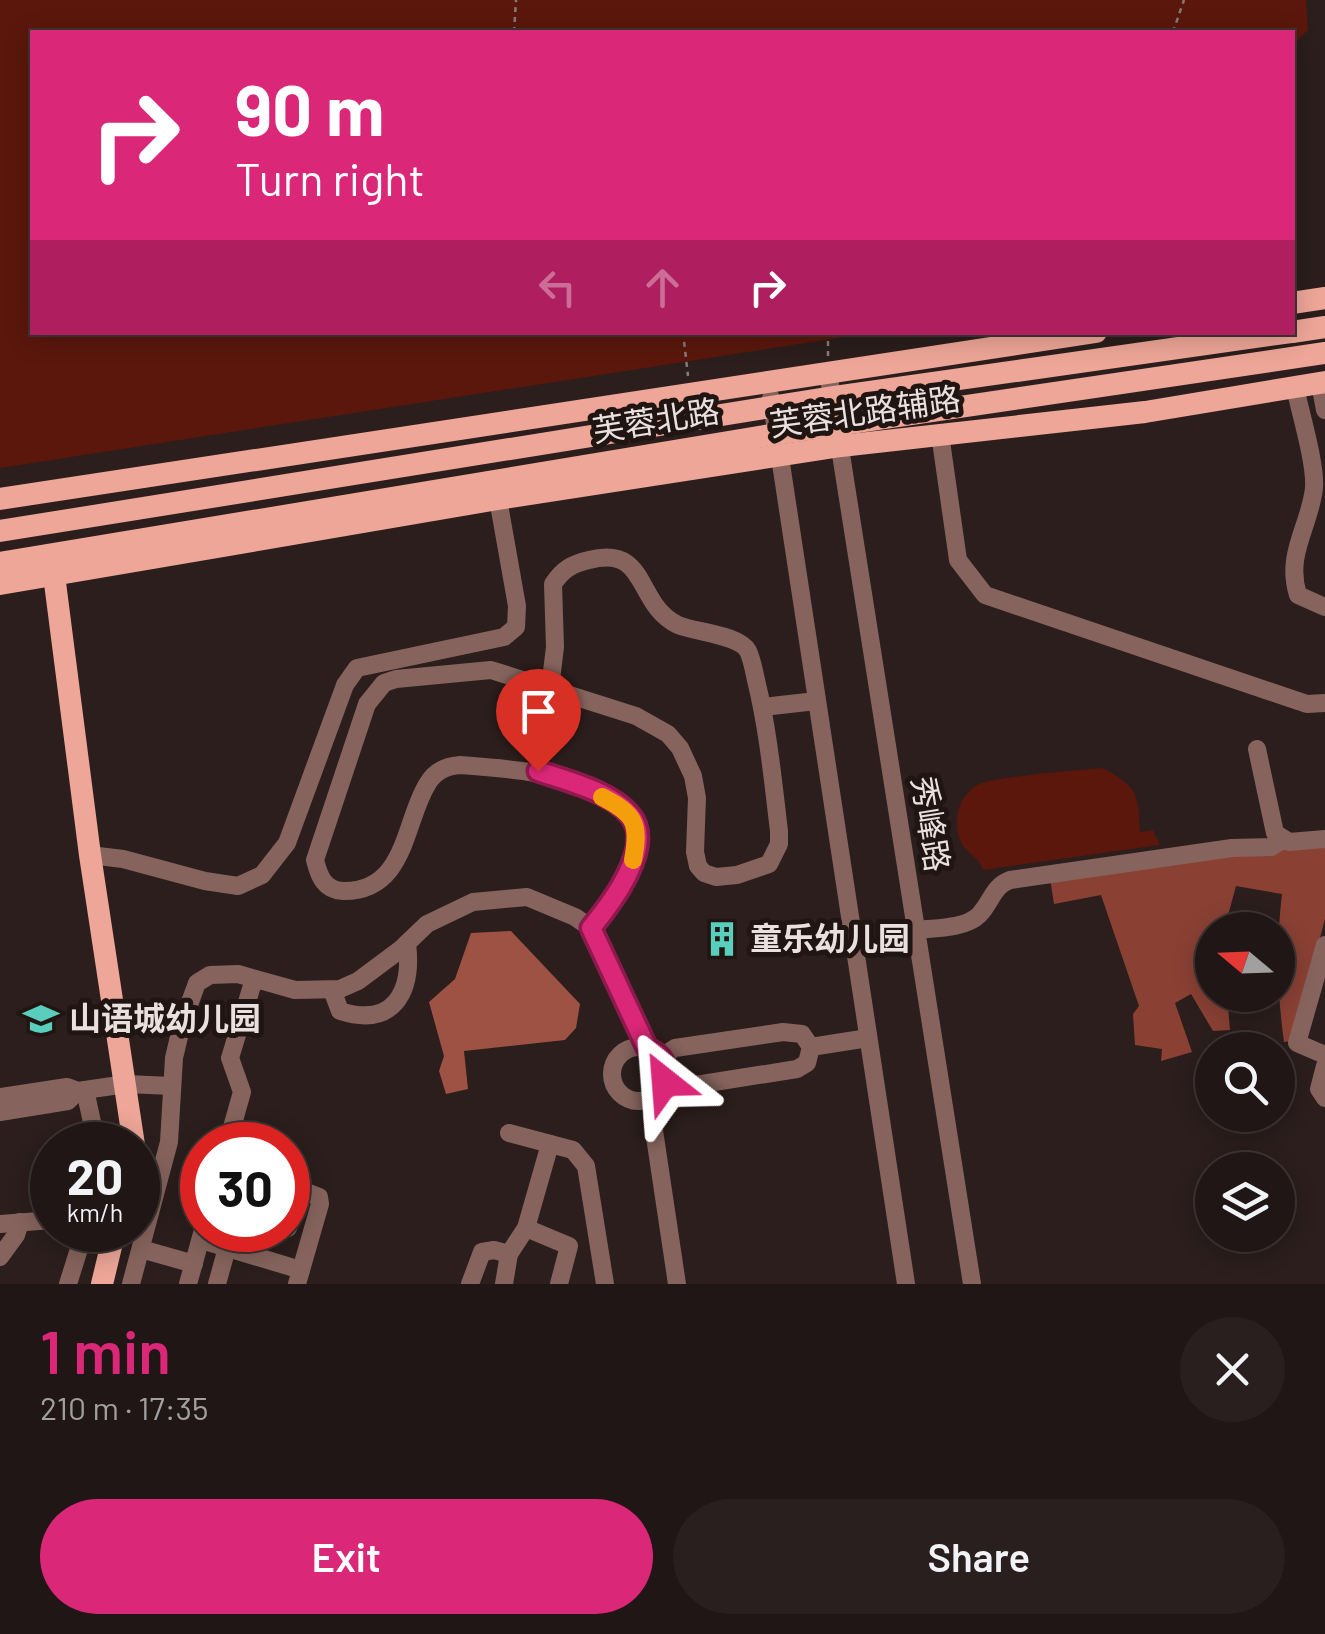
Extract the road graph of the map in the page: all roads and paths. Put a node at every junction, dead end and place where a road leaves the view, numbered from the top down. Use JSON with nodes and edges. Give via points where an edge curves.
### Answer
{"nodes":[{"id":1,"x":516,"y":0,"type":"edge"},
{"id":2,"x":1184,"y":0,"type":"edge"},
{"id":3,"x":514,"y":30,"type":"edge"},
{"id":4,"x":1174,"y":30,"type":"edge"},
{"id":5,"x":1325,"y":298,"type":"edge"},
{"id":6,"x":1295,"y":303,"type":"edge"},
{"id":7,"x":1325,"y":327,"type":"edge"},
{"id":8,"x":1295,"y":332,"type":"edge"},
{"id":9,"x":683,"y":335,"type":"edge"},
{"id":10,"x":828,"y":335,"type":"edge"},
{"id":11,"x":1076,"y":335,"type":"edge"},
{"id":12,"x":1271,"y":335,"type":"edge"},
{"id":13,"x":1325,"y":352,"type":"edge"},
{"id":14,"x":828,"y":372,"type":"junction"},
{"id":15,"x":768,"y":382,"type":"junction"},
{"id":16,"x":1322,"y":382,"type":"edge"},
{"id":17,"x":1296,"y":387,"type":"junction"},
{"id":18,"x":691,"y":395,"type":"junction"},
{"id":19,"x":833,"y":397,"type":"junction"},
{"id":20,"x":772,"y":406,"type":"junction"},
{"id":21,"x":1325,"y":410,"type":"edge"},
{"id":22,"x":940,"y":434,"type":"junction"},
{"id":23,"x":840,"y":436,"type":"junction"},
{"id":24,"x":778,"y":445,"type":"junction"},
{"id":25,"x":0,"y":499,"type":"edge"},
{"id":26,"x":498,"y":499,"type":"junction"},
{"id":27,"x":0,"y":530,"type":"edge"},
{"id":28,"x":0,"y":564,"type":"edge"},
{"id":29,"x":54,"y":575,"type":"junction"},
{"id":30,"x":0,"y":584,"type":"edge"},
{"id":31,"x":1325,"y":607,"type":"edge"},
{"id":32,"x":550,"y":688,"type":"junction"},
{"id":33,"x":816,"y":700,"type":"junction"},
{"id":34,"x":1325,"y":703,"type":"edge"},
{"id":35,"x":763,"y":708,"type":"junction"},
{"id":36,"x":1257,"y":749,"type":"dead end"},
{"id":37,"x":1284,"y":839,"type":"junction"},
{"id":38,"x":1325,"y":839,"type":"edge"},
{"id":39,"x":90,"y":855,"type":"junction"},
{"id":40,"x":591,"y":928,"type":"junction"},
{"id":41,"x":916,"y":930,"type":"junction"},
{"id":42,"x":407,"y":943,"type":"junction"},
{"id":43,"x":1325,"y":945,"type":"edge"},
{"id":44,"x":254,"y":979,"type":"junction"},
{"id":45,"x":332,"y":990,"type":"junction"},
{"id":46,"x":868,"y":1038,"type":"junction"},
{"id":47,"x":811,"y":1047,"type":"junction"},
{"id":48,"x":647,"y":1051,"type":"junction"},
{"id":49,"x":1325,"y":1055,"type":"edge"},
{"id":50,"x":1325,"y":1066,"type":"edge"},
{"id":51,"x":126,"y":1084,"type":"junction"},
{"id":52,"x":172,"y":1086,"type":"junction"},
{"id":53,"x":82,"y":1091,"type":"junction"},
{"id":54,"x":653,"y":1093,"type":"junction"},
{"id":55,"x":0,"y":1097,"type":"edge"},
{"id":56,"x":1325,"y":1098,"type":"edge"},
{"id":57,"x":0,"y":1112,"type":"edge"},
{"id":58,"x":90,"y":1122,"type":"edge"},
{"id":59,"x":131,"y":1122,"type":"edge"},
{"id":60,"x":234,"y":1122,"type":"edge"},
{"id":61,"x":509,"y":1133,"type":"dead end"},
{"id":62,"x":550,"y":1144,"type":"junction"},
{"id":63,"x":160,"y":1176,"type":"edge"},
{"id":64,"x":310,"y":1194,"type":"edge"},
{"id":65,"x":30,"y":1221,"type":"edge"},
{"id":66,"x":20,"y":1222,"type":"junction"},
{"id":67,"x":0,"y":1224,"type":"edge"},
{"id":68,"x":526,"y":1228,"type":"junction"},
{"id":69,"x":310,"y":1239,"type":"edge"},
{"id":70,"x":599,"y":1243,"type":"junction"},
{"id":71,"x":569,"y":1250,"type":"junction"},
{"id":72,"x":77,"y":1252,"type":"edge"},
{"id":73,"x":110,"y":1252,"type":"edge"},
{"id":74,"x":140,"y":1252,"type":"edge"},
{"id":75,"x":154,"y":1252,"type":"edge"},
{"id":76,"x":197,"y":1252,"type":"edge"},
{"id":77,"x":226,"y":1252,"type":"edge"},
{"id":78,"x":257,"y":1252,"type":"edge"},
{"id":79,"x":281,"y":1252,"type":"edge"},
{"id":80,"x":306,"y":1252,"type":"edge"},
{"id":81,"x":508,"y":1254,"type":"junction"},
{"id":82,"x":0,"y":1257,"type":"edge"},
{"id":83,"x":278,"y":1263,"type":"junction"},
{"id":84,"x":194,"y":1264,"type":"junction"},
{"id":85,"x":299,"y":1277,"type":"edge"},
{"id":86,"x":68,"y":1284,"type":"edge"},
{"id":87,"x":102,"y":1284,"type":"edge"},
{"id":88,"x":131,"y":1284,"type":"edge"},
{"id":89,"x":188,"y":1284,"type":"edge"},
{"id":90,"x":217,"y":1284,"type":"edge"},
{"id":91,"x":470,"y":1284,"type":"edge"},
{"id":92,"x":504,"y":1284,"type":"edge"},
{"id":93,"x":560,"y":1284,"type":"edge"},
{"id":94,"x":605,"y":1284,"type":"edge"},
{"id":95,"x":677,"y":1284,"type":"edge"},
{"id":96,"x":906,"y":1284,"type":"edge"},
{"id":97,"x":972,"y":1284,"type":"edge"}],
"edges":[{"from":1,"to":3,"type":"path"},
{"from":2,"to":4,"type":"path"},
{"from":5,"to":6,"type":"main road"},
{"from":7,"to":8,"type":"main road","name":"芙蓉北路"},
{"from":9,"to":18,"type":"path"},
{"from":10,"to":14,"type":"path"},
{"from":11,"to":14,"type":"main road","name":"芙蓉北路辅路"},
{"from":12,"to":19,"type":"main road","name":"芙蓉北路"},
{"from":13,"to":23,"type":"main road","name":"芙蓉北路"},
{"from":14,"to":15,"type":"main road","name":"芙蓉北路辅路"},
{"from":14,"to":19,"type":"street","name":"秀峰路"},
{"from":15,"to":18,"type":"main road","name":"芙蓉北路辅路"},
{"from":15,"to":20,"type":"street"},
{"from":16,"to":17,"type":"main road","name":"芙蓉北路辅路"},
{"from":16,"to":21,"type":"street"},
{"from":17,"to":22,"type":"main road","name":"芙蓉北路辅路","via":[[1145,412]]},
{"from":17,"to":31,"type":"street","via":[[1314,487],[1294,553],[1294,584],[1298,595]]},
{"from":18,"to":25,"type":"main road","name":"芙蓉北路辅路"},
{"from":19,"to":20,"type":"main road","name":"芙蓉北路"},
{"from":19,"to":23,"type":"street","name":"秀峰路"},
{"from":20,"to":24,"type":"street"},
{"from":20,"to":27,"type":"main road","name":"芙蓉北路"},
{"from":22,"to":23,"type":"main road","name":"芙蓉北路辅路"},
{"from":22,"to":34,"type":"street","via":[[958,560],[985,595],[1307,704]]},
{"from":23,"to":24,"type":"main road","name":"芙蓉北路"},
{"from":23,"to":41,"type":"street","name":"秀峰路"},
{"from":24,"to":26,"type":"main road","name":"芙蓉北路辅路"},
{"from":24,"to":28,"type":"main road","name":"芙蓉北路"},
{"from":24,"to":33,"type":"street"},
{"from":26,"to":29,"type":"main road","name":"芙蓉北路辅路"},
{"from":26,"to":39,"type":"street","via":[[516,627],[504,637],[358,668],[345,685],[287,843],[262,875],[238,886]]},
{"from":29,"to":30,"type":"main road","name":"芙蓉北路辅路"},
{"from":29,"to":39,"type":"main road"},
{"from":32,"to":35,"type":"street","via":[[553,584],[570,565],[616,558],[631,564],[661,614],[746,648]]},
{"from":32,"to":35,"type":"street","via":[[636,716],[668,734],[692,776],[698,866],[716,877],[762,868],[779,844]]},
{"from":32,"to":40,"type":"street","via":[[491,670],[384,683],[367,704],[315,860],[328,886],[340,891],[371,884],[397,861],[425,788],[439,771],[460,765],[538,771],[579,785],[634,822],[627,880]]},
{"from":33,"to":35,"type":"street"},
{"from":33,"to":46,"type":"street"},
{"from":36,"to":37,"type":"street","via":[[1272,828]]},
{"from":37,"to":38,"type":"street"},
{"from":37,"to":41,"type":"street","via":[[1271,847],[1010,880],[972,920]]},
{"from":39,"to":51,"type":"main road"},
{"from":40,"to":42,"type":"street","via":[[527,897],[472,902],[427,924]]},
{"from":40,"to":48,"type":"street"},
{"from":41,"to":97,"type":"street","name":"秀峰路"},
{"from":42,"to":45,"type":"street","via":[[358,981]]},
{"from":42,"to":45,"type":"street","via":[[406,982],[392,1009],[347,1014],[337,1008]]},
{"from":43,"to":49,"type":"street","via":[[1297,1042]]},
{"from":44,"to":45,"type":"street","via":[[295,990]]},
{"from":44,"to":52,"type":"street","via":[[210,974],[197,983]]},
{"from":44,"to":60,"type":"street","via":[[230,1058],[242,1092]]},
{"from":46,"to":47,"type":"street"},
{"from":46,"to":96,"type":"street"},
{"from":47,"to":48,"type":"street","via":[[802,1034],[783,1032]]},
{"from":47,"to":54,"type":"street","via":[[808,1063],[796,1070]]},
{"from":48,"to":54,"type":"street","via":[[666,1072]]},
{"from":48,"to":54,"type":"street","via":[[617,1059],[613,1078],[622,1094]]},
{"from":50,"to":56,"type":"street","via":[[1319,1088]]},
{"from":51,"to":52,"type":"street"},
{"from":51,"to":53,"type":"street"},
{"from":51,"to":59,"type":"main road"},
{"from":52,"to":63,"type":"street"},
{"from":53,"to":55,"type":"street","via":[[66,1087]]},
{"from":53,"to":57,"type":"street","via":[[68,1101]]},
{"from":53,"to":58,"type":"street"},
{"from":54,"to":95,"type":"street"},
{"from":61,"to":62,"type":"street"},
{"from":62,"to":68,"type":"street"},
{"from":62,"to":70,"type":"street","via":[[573,1150],[586,1166]]},
{"from":64,"to":69,"type":"street","via":[[320,1204]]},
{"from":65,"to":66,"type":"street"},
{"from":66,"to":67,"type":"street"},
{"from":66,"to":82,"type":"street"},
{"from":68,"to":71,"type":"street","via":[[565,1242]]},
{"from":68,"to":81,"type":"street"},
{"from":70,"to":71,"type":"street"},
{"from":70,"to":94,"type":"street"},
{"from":71,"to":93,"type":"street"},
{"from":72,"to":86,"type":"street"},
{"from":73,"to":87,"type":"main road"},
{"from":74,"to":88,"type":"street"},
{"from":75,"to":84,"type":"street"},
{"from":76,"to":84,"type":"street"},
{"from":77,"to":90,"type":"street"},
{"from":78,"to":83,"type":"street"},
{"from":79,"to":83,"type":"street"},
{"from":80,"to":85,"type":"street"},
{"from":81,"to":91,"type":"street","via":[[482,1252]]},
{"from":81,"to":92,"type":"street"},
{"from":83,"to":85,"type":"street"},
{"from":84,"to":89,"type":"street"}]}
